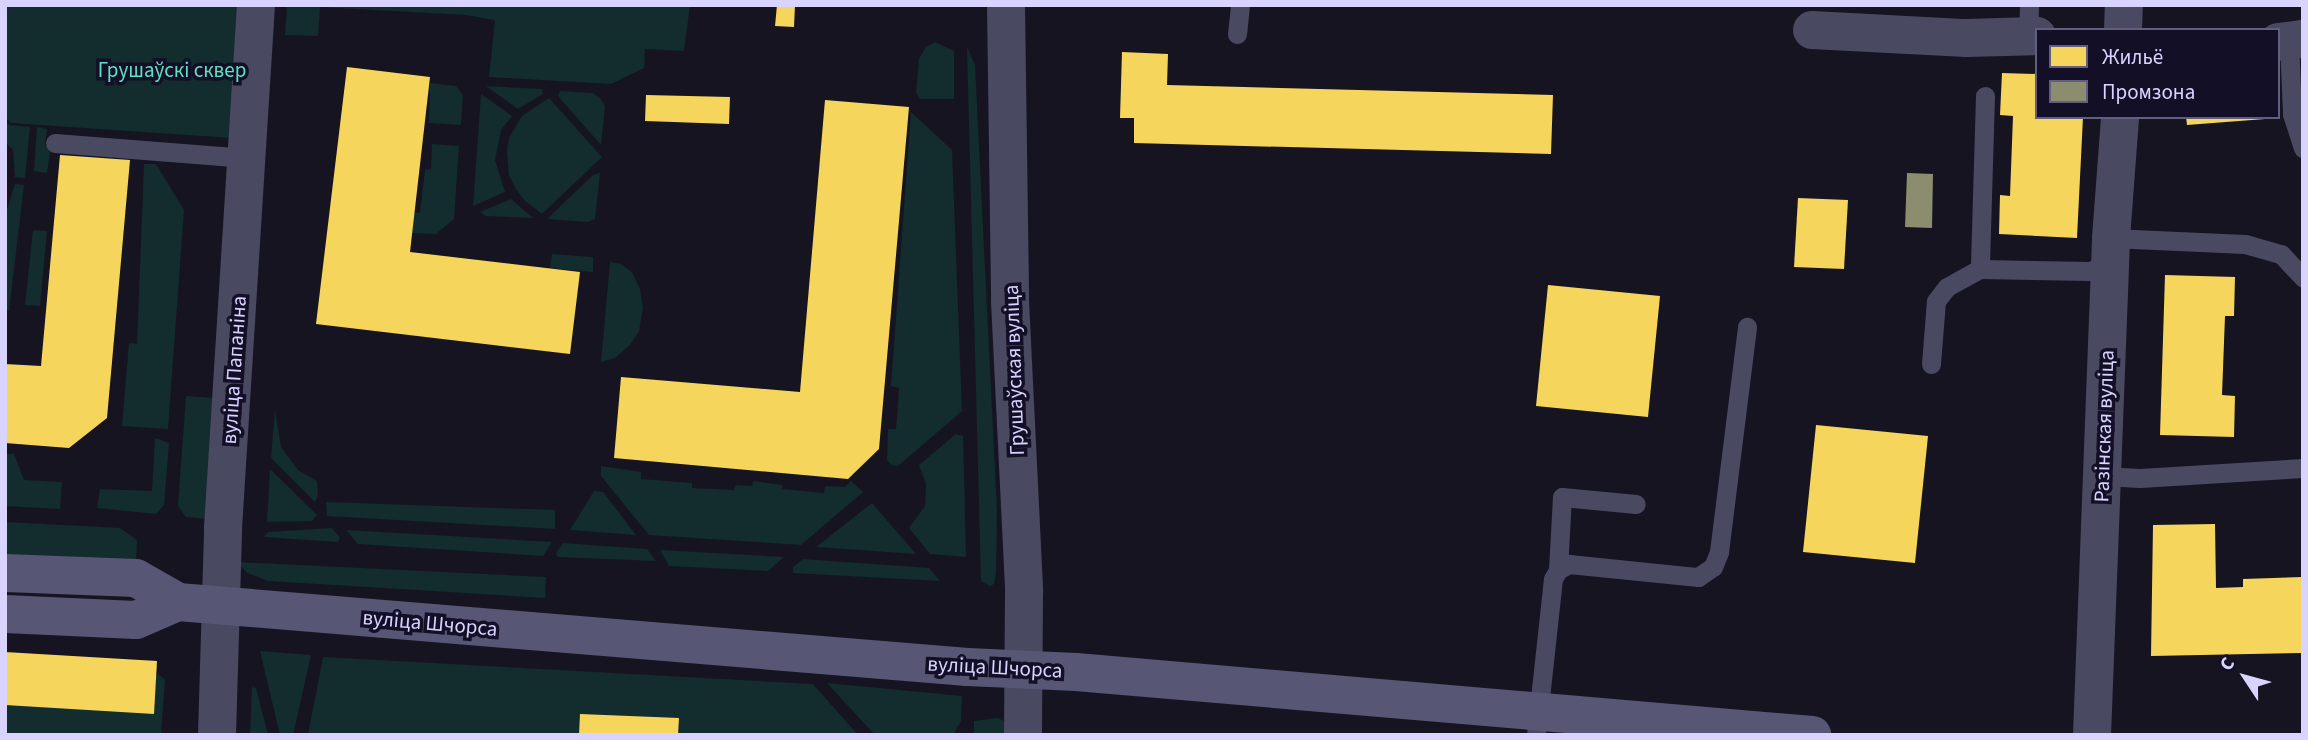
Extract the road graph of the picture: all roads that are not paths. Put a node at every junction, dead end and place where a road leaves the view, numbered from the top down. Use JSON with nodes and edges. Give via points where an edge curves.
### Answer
{"nodes":[{"id":1,"x":256,"y":5,"type":"edge"},
{"id":2,"x":1006,"y":5,"type":"edge"},
{"id":3,"x":1240,"y":5,"type":"edge"},
{"id":4,"x":2124,"y":5,"type":"edge"},
{"id":5,"x":2031,"y":26,"type":"edge"},
{"id":6,"x":2123,"y":28,"type":"edge"},
{"id":7,"x":1812,"y":30,"type":"dead end"},
{"id":8,"x":1237,"y":34,"type":"dead end"},
{"id":9,"x":2290,"y":41,"type":"edge"},
{"id":10,"x":1985,"y":96,"type":"dead end"},
{"id":11,"x":2120,"y":119,"type":"edge"},
{"id":12,"x":55,"y":143,"type":"dead end"},
{"id":13,"x":2303,"y":148,"type":"edge"},
{"id":14,"x":246,"y":158,"type":"junction"},
{"id":15,"x":2111,"y":250,"type":"junction"},
{"id":16,"x":1980,"y":269,"type":"junction"},
{"id":17,"x":2303,"y":278,"type":"edge"},
{"id":18,"x":1746,"y":327,"type":"dead end"},
{"id":19,"x":1931,"y":364,"type":"dead end"},
{"id":20,"x":2303,"y":468,"type":"edge"},
{"id":21,"x":2102,"y":476,"type":"junction"},
{"id":22,"x":1636,"y":505,"type":"dead end"},
{"id":23,"x":1558,"y":570,"type":"junction"},
{"id":24,"x":5,"y":573,"type":"edge"},
{"id":25,"x":178,"y":603,"type":"junction"},
{"id":26,"x":220,"y":606,"type":"junction"},
{"id":27,"x":5,"y":614,"type":"edge"},
{"id":28,"x":1023,"y":669,"type":"junction"},
{"id":29,"x":1537,"y":723,"type":"edge"},
{"id":30,"x":217,"y":735,"type":"edge"},
{"id":31,"x":1023,"y":735,"type":"edge"},
{"id":32,"x":1812,"y":735,"type":"edge"},
{"id":33,"x":2092,"y":735,"type":"edge"}],
"edges":[{"from":1,"to":14,"type":"street","name":"вуліца Папаніна"},
{"from":2,"to":28,"type":"street","name":"Грушаўская вуліца","via":[[1010,301],[1024,592]]},
{"from":3,"to":8,"type":"lane"},
{"from":4,"to":6,"type":"street"},
{"from":5,"to":7,"type":"street","via":[[1967,38]]},
{"from":9,"to":13,"type":"lane","via":[[2292,114]]},
{"from":10,"to":16,"type":"lane"},
{"from":11,"to":15,"type":"street","name":"Разінская вуліца"},
{"from":12,"to":14,"type":"lane"},
{"from":14,"to":26,"type":"street","name":"вуліца Папаніна"},
{"from":15,"to":16,"type":"lane","via":[[2090,271]]},
{"from":15,"to":17,"type":"lane","via":[[2245,244],[2281,254]]},
{"from":15,"to":21,"type":"street","name":"Разінская вуліца"},
{"from":16,"to":19,"type":"lane","via":[[1947,287],[1936,301]]},
{"from":18,"to":23,"type":"lane","via":[[1719,552],[1713,568],[1698,577],[1569,564]]},
{"from":20,"to":21,"type":"lane","via":[[2140,478]]},
{"from":21,"to":33,"type":"street","name":"Разінская вуліца"},
{"from":22,"to":23,"type":"lane","via":[[1562,497]]},
{"from":23,"to":29,"type":"lane","via":[[1553,579]]},
{"from":24,"to":25,"type":"main road","name":"вуліца Шчорса","via":[[136,578]]},
{"from":25,"to":26,"type":"main road","name":"вуліца Шчорса"},
{"from":25,"to":27,"type":"main road","name":"вуліца Шчорса","via":[[136,620]]},
{"from":26,"to":28,"type":"main road","name":"вуліца Шчорса"},
{"from":26,"to":30,"type":"street","name":"вуліца Папаніна"},
{"from":28,"to":29,"type":"main road","name":"вуліца Шчорса"},
{"from":28,"to":31,"type":"street","name":"Грушаўская вуліца"},
{"from":29,"to":32,"type":"main road","name":"вуліца Шчорса"}]}
